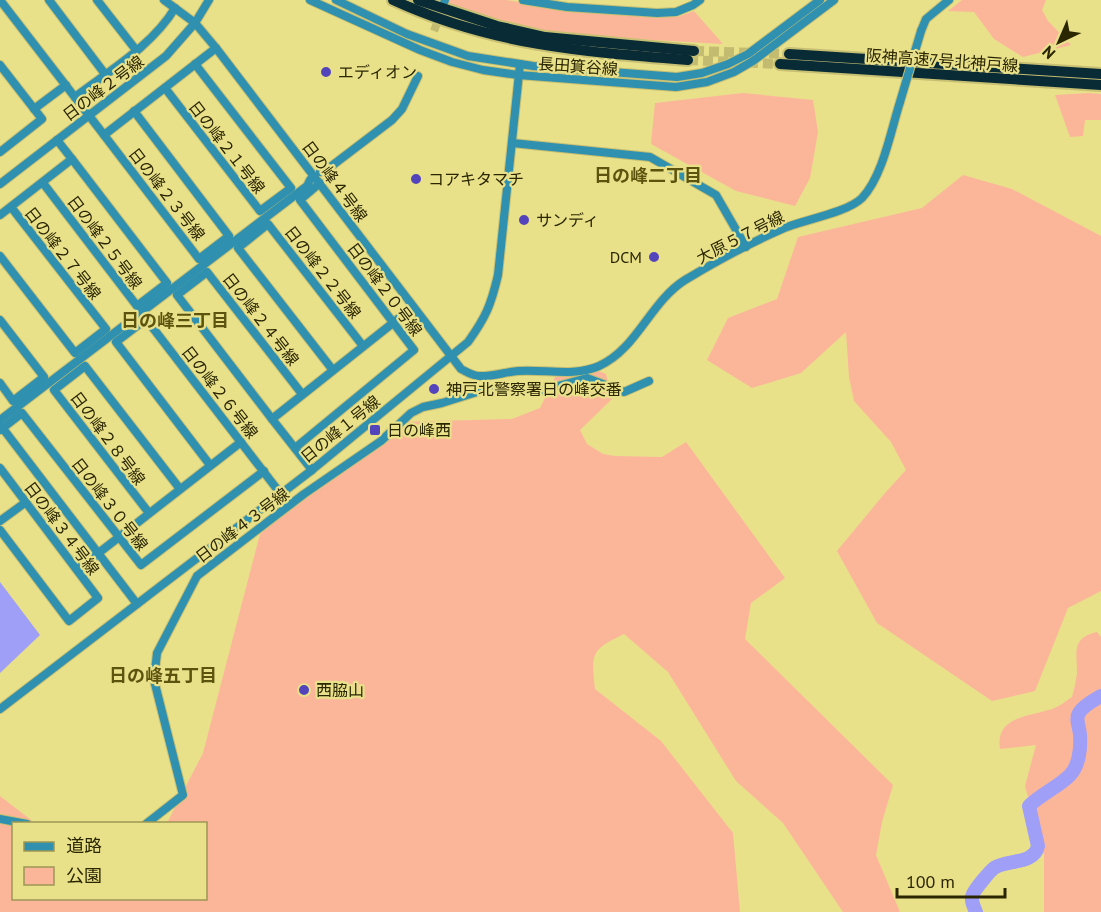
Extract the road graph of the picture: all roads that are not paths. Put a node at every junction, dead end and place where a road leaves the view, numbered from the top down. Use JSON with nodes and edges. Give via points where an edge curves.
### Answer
{"nodes":[{"id":1,"x":0,"y":0,"type":"edge"},
{"id":2,"x":49,"y":0,"type":"edge"},
{"id":3,"x":97,"y":0,"type":"edge"},
{"id":4,"x":164,"y":0,"type":"edge"},
{"id":5,"x":209,"y":0,"type":"edge"},
{"id":6,"x":310,"y":0,"type":"edge"},
{"id":7,"x":336,"y":0,"type":"edge"},
{"id":8,"x":393,"y":0,"type":"edge"},
{"id":9,"x":418,"y":0,"type":"edge"},
{"id":10,"x":523,"y":0,"type":"edge"},
{"id":11,"x":699,"y":0,"type":"edge"},
{"id":12,"x":820,"y":0,"type":"edge"},
{"id":13,"x":834,"y":0,"type":"edge"},
{"id":14,"x":949,"y":0,"type":"edge"},
{"id":15,"x":584,"y":4,"type":"edge"},
{"id":16,"x":175,"y":8,"type":"junction"},
{"id":17,"x":195,"y":23,"type":"junction"},
{"id":18,"x":216,"y":48,"type":"junction"},
{"id":19,"x":136,"y":50,"type":"junction"},
{"id":20,"x":789,"y":54,"type":"tunnel mouth"},
{"id":21,"x":0,"y":64,"type":"edge"},
{"id":22,"x":195,"y":64,"type":"junction"},
{"id":23,"x":520,"y":64,"type":"junction"},
{"id":24,"x":780,"y":64,"type":"tunnel mouth"},
{"id":25,"x":105,"y":74,"type":"junction"},
{"id":26,"x":1101,"y":74,"type":"edge"},
{"id":27,"x":518,"y":75,"type":"junction"},
{"id":28,"x":418,"y":76,"type":"dead end"},
{"id":29,"x":66,"y":85,"type":"junction"},
{"id":30,"x":1101,"y":85,"type":"edge"},
{"id":31,"x":165,"y":88,"type":"junction"},
{"id":32,"x":75,"y":97,"type":"junction"},
{"id":33,"x":34,"y":109,"type":"junction"},
{"id":34,"x":134,"y":111,"type":"junction"},
{"id":35,"x":89,"y":115,"type":"junction"},
{"id":36,"x":104,"y":135,"type":"junction"},
{"id":37,"x":57,"y":140,"type":"junction"},
{"id":38,"x":512,"y":143,"type":"junction"},
{"id":39,"x":0,"y":152,"type":"edge"},
{"id":40,"x":72,"y":159,"type":"junction"},
{"id":41,"x":320,"y":172,"type":"dead end"},
{"id":42,"x":310,"y":180,"type":"dead end"},
{"id":43,"x":43,"y":183,"type":"junction"},
{"id":44,"x":320,"y":183,"type":"junction"},
{"id":45,"x":0,"y":184,"type":"edge"},
{"id":46,"x":11,"y":207,"type":"junction"},
{"id":47,"x":0,"y":215,"type":"edge"},
{"id":48,"x":746,"y":248,"type":"junction"},
{"id":49,"x":0,"y":256,"type":"edge"},
{"id":50,"x":413,"y":307,"type":"junction"},
{"id":51,"x":0,"y":320,"type":"edge"},
{"id":52,"x":393,"y":322,"type":"junction"},
{"id":53,"x":363,"y":346,"type":"junction"},
{"id":54,"x":452,"y":357,"type":"junction"},
{"id":55,"x":332,"y":369,"type":"junction"},
{"id":56,"x":563,"y":371,"type":"junction"},
{"id":57,"x":650,"y":381,"type":"dead end"},
{"id":58,"x":0,"y":383,"type":"edge"},
{"id":59,"x":562,"y":383,"type":"junction"},
{"id":60,"x":302,"y":394,"type":"junction"},
{"id":61,"x":272,"y":418,"type":"junction"},
{"id":62,"x":1,"y":426,"type":"edge"},
{"id":63,"x":241,"y":442,"type":"junction"},
{"id":64,"x":295,"y":448,"type":"junction"},
{"id":65,"x":210,"y":465,"type":"junction"},
{"id":66,"x":0,"y":468,"type":"edge"},
{"id":67,"x":312,"y":470,"type":"junction"},
{"id":68,"x":264,"y":471,"type":"junction"},
{"id":69,"x":180,"y":489,"type":"junction"},
{"id":70,"x":280,"y":493,"type":"junction"},
{"id":71,"x":26,"y":502,"type":"junction"},
{"id":72,"x":149,"y":513,"type":"junction"},
{"id":73,"x":0,"y":521,"type":"edge"},
{"id":74,"x":0,"y":530,"type":"edge"},
{"id":75,"x":119,"y":537,"type":"junction"},
{"id":76,"x":98,"y":554,"type":"junction"},
{"id":77,"x":78,"y":569,"type":"junction"},
{"id":78,"x":137,"y":604,"type":"junction"},
{"id":79,"x":0,"y":709,"type":"edge"},
{"id":80,"x":0,"y":819,"type":"edge"},
{"id":81,"x":16,"y":822,"type":"edge"},
{"id":82,"x":149,"y":822,"type":"edge"}],
"edges":[{"from":1,"to":29,"type":"street"},
{"from":2,"to":25,"type":"street"},
{"from":3,"to":19,"type":"street"},
{"from":4,"to":16,"type":"street","name":"日の峰４号線"},
{"from":5,"to":17,"type":"street","name":"日の峰２号線"},
{"from":6,"to":27,"type":"street","name":"長田箕谷線","via":[[441,58]]},
{"from":7,"to":23,"type":"street","name":"長田箕谷線","via":[[447,50]]},
{"from":8,"to":9,"type":"highway","via":[[457,26],[545,46],[691,55],[545,36],[496,26]]},
{"from":10,"to":15,"type":"street"},
{"from":11,"to":15,"type":"street","via":[[676,12],[657,13]]},
{"from":12,"to":23,"type":"street","name":"長田箕谷線","via":[[748,54],[702,73],[656,77]]},
{"from":13,"to":27,"type":"street","name":"長田箕谷線","via":[[753,61],[707,82],[676,87]]},
{"from":14,"to":48,"type":"street","name":"大原５７号線","bridge":true,"via":[[926,18],[873,183],[859,201],[782,229]]},
{"from":16,"to":17,"type":"street","name":"日の峰４号線"},
{"from":16,"to":19,"type":"street","via":[[166,23]]},
{"from":17,"to":18,"type":"street","name":"日の峰４号線"},
{"from":17,"to":35,"type":"street","name":"日の峰２号線","via":[[166,56]]},
{"from":18,"to":22,"type":"street"},
{"from":18,"to":44,"type":"street","name":"日の峰４号線"},
{"from":19,"to":25,"type":"street"},
{"from":20,"to":26,"type":"highway","name":"阪神高速7号北神戸線"},
{"from":21,"to":33,"type":"street"},
{"from":22,"to":31,"type":"street"},
{"from":22,"to":31,"type":"street","name":"日の峰２１号線","via":[[291,188],[260,211]]},
{"from":23,"to":27,"type":"street","name":"日の峰１号線"},
{"from":24,"to":30,"type":"highway","name":"阪神高速7号北神戸線"},
{"from":25,"to":32,"type":"street"},
{"from":27,"to":38,"type":"street","name":"日の峰１号線"},
{"from":28,"to":41,"type":"street","via":[[402,109],[392,120]]},
{"from":29,"to":32,"type":"street"},
{"from":29,"to":33,"type":"street"},
{"from":31,"to":34,"type":"street"},
{"from":32,"to":35,"type":"street"},
{"from":33,"to":39,"type":"street","via":[[42,119]]},
{"from":34,"to":36,"type":"street"},
{"from":34,"to":36,"type":"street","name":"日の峰２３号線","via":[[229,236],[199,259]]},
{"from":35,"to":36,"type":"street"},
{"from":35,"to":37,"type":"street","name":"日の峰２号線"},
{"from":37,"to":40,"type":"street"},
{"from":37,"to":45,"type":"street","name":"日の峰２号線"},
{"from":38,"to":48,"type":"street","via":[[650,157],[716,195]]},
{"from":38,"to":54,"type":"street","name":"日の峰１号線","via":[[498,275],[491,304],[468,342]]},
{"from":40,"to":43,"type":"street"},
{"from":40,"to":43,"type":"street","name":"日の峰２５号線","via":[[167,283],[137,306]]},
{"from":42,"to":62,"type":"street"},
{"from":43,"to":46,"type":"street"},
{"from":44,"to":50,"type":"street","name":"日の峰４号線"},
{"from":44,"to":52,"type":"street","name":"日の峰２０号線","via":[[300,200]]},
{"from":46,"to":47,"type":"street"},
{"from":46,"to":49,"type":"street","name":"日の峰２７号線","via":[[106,329],[75,353]]},
{"from":48,"to":56,"type":"street","name":"大原５７号線","via":[[684,281],[663,297],[611,360],[582,371]]},
{"from":50,"to":52,"type":"street"},
{"from":50,"to":54,"type":"street","name":"日の峰４号線"},
{"from":51,"to":58,"type":"street","via":[[44,377],[13,401]]},
{"from":52,"to":53,"type":"street"},
{"from":52,"to":64,"type":"street","name":"日の峰２０号線","via":[[414,350]]},
{"from":53,"to":55,"type":"street"},
{"from":53,"to":55,"type":"street","name":"日の峰２２号線","via":[[268,225],[261,230],[238,248]]},
{"from":54,"to":56,"type":"street","name":"大原５７号線","via":[[461,369],[481,376]]},
{"from":54,"to":67,"type":"street","name":"日の峰１号線"},
{"from":55,"to":60,"type":"street"},
{"from":56,"to":59,"type":"street"},
{"from":57,"to":59,"type":"street","via":[[624,392],[587,378]]},
{"from":59,"to":82,"type":"street","name":"日の峰４３号線","via":[[539,391],[507,387],[477,392],[411,413],[356,460],[196,576],[157,653],[154,680],[183,795]]},
{"from":60,"to":61,"type":"street"},
{"from":60,"to":61,"type":"street","name":"日の峰２４号線","via":[[207,272],[177,295]]},
{"from":61,"to":64,"type":"street"},
{"from":62,"to":75,"type":"street","name":"日の峰３０号線","via":[[22,413]]},
{"from":62,"to":76,"type":"street"},
{"from":63,"to":65,"type":"street"},
{"from":63,"to":65,"type":"street","name":"日の峰２６号線","via":[[146,319],[116,342]]},
{"from":63,"to":68,"type":"street","name":"日の峰２６号線"},
{"from":64,"to":67,"type":"street"},
{"from":65,"to":69,"type":"street"},
{"from":66,"to":71,"type":"street","name":"日の峰３４号線"},
{"from":67,"to":70,"type":"street","name":"日の峰１号線"},
{"from":68,"to":70,"type":"street","name":"日の峰２６号線"},
{"from":68,"to":75,"type":"street","name":"日の峰３０号線","via":[[141,566]]},
{"from":69,"to":72,"type":"street"},
{"from":69,"to":72,"type":"street","name":"日の峰２８号線","via":[[85,366],[54,390]]},
{"from":70,"to":78,"type":"street","name":"日の峰１号線"},
{"from":71,"to":73,"type":"street"},
{"from":71,"to":77,"type":"street","name":"日の峰３４号線"},
{"from":72,"to":75,"type":"street"},
{"from":74,"to":77,"type":"street","name":"日の峰３４号線","via":[[69,621],[98,598]]},
{"from":75,"to":76,"type":"street"},
{"from":76,"to":77,"type":"street"},
{"from":76,"to":78,"type":"street"},
{"from":78,"to":79,"type":"street","name":"日の峰１号線"},
{"from":80,"to":81,"type":"street"}]}
